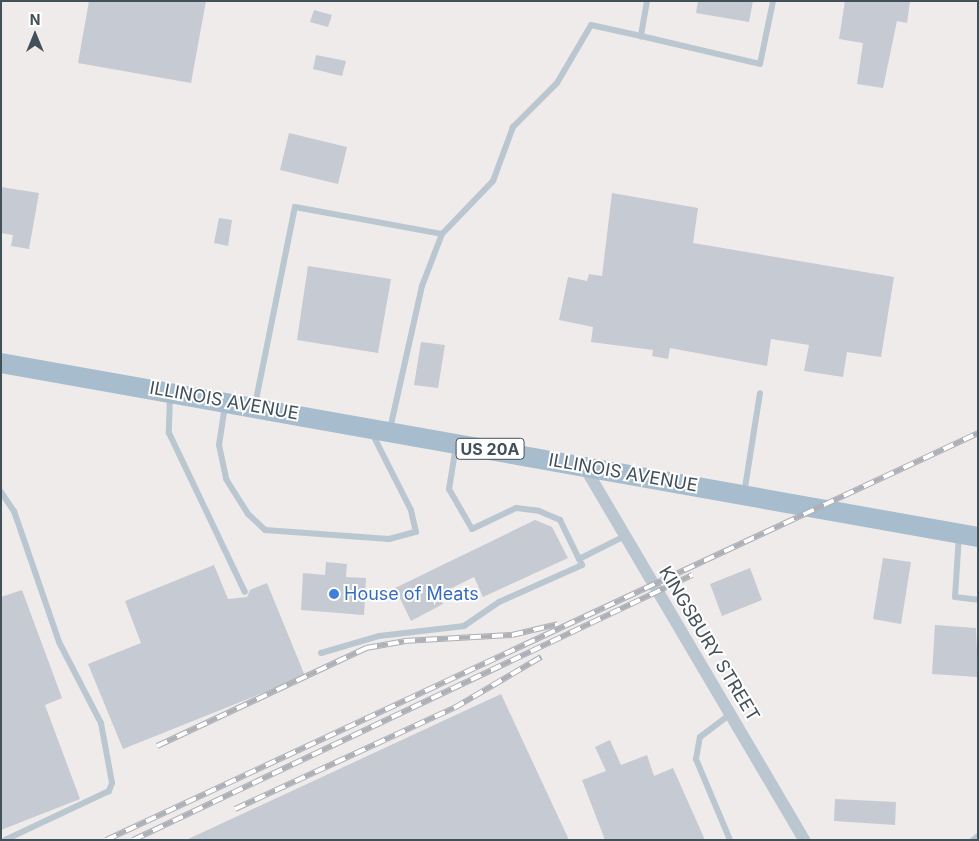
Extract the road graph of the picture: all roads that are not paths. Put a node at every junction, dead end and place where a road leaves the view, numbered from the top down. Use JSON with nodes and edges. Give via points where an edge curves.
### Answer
{"nodes":[{"id":1,"x":647,"y":1,"type":"edge"},
{"id":2,"x":773,"y":1,"type":"edge"},
{"id":3,"x":640,"y":36,"type":"junction"},
{"id":4,"x":442,"y":234,"type":"junction"},
{"id":5,"x":1,"y":363,"type":"edge"},
{"id":6,"x":170,"y":392,"type":"junction"},
{"id":7,"x":760,"y":393,"type":"dead end"},
{"id":8,"x":225,"y":401,"type":"junction"},
{"id":9,"x":255,"y":406,"type":"junction"},
{"id":10,"x":369,"y":427,"type":"junction"},
{"id":11,"x":390,"y":431,"type":"junction"},
{"id":12,"x":456,"y":443,"type":"junction"},
{"id":13,"x":584,"y":466,"type":"junction"},
{"id":14,"x":1,"y":492,"type":"edge"},
{"id":15,"x":744,"y":495,"type":"junction"},
{"id":16,"x":625,"y":536,"type":"junction"},
{"id":17,"x":968,"y":536,"type":"edge"},
{"id":18,"x":579,"y":559,"type":"junction"},
{"id":19,"x":245,"y":592,"type":"dead end"},
{"id":20,"x":978,"y":600,"type":"edge"},
{"id":21,"x":320,"y":653,"type":"dead end"},
{"id":22,"x":730,"y":714,"type":"junction"},
{"id":23,"x":978,"y":836,"type":"edge"},
{"id":24,"x":5,"y":840,"type":"edge"},
{"id":25,"x":730,"y":840,"type":"edge"},
{"id":26,"x":804,"y":840,"type":"edge"},
{"id":27,"x":974,"y":840,"type":"edge"}],
"edges":[{"from":1,"to":3,"type":"lane"},
{"from":2,"to":3,"type":"lane","via":[[760,64]]},
{"from":3,"to":4,"type":"lane","via":[[591,25],[557,83],[513,127],[493,181]]},
{"from":4,"to":9,"type":"lane","via":[[295,207]]},
{"from":4,"to":11,"type":"lane","via":[[422,286]]},
{"from":5,"to":6,"type":"main road","name":"ILLINOIS AVENUE","number":"US 20A"},
{"from":6,"to":8,"type":"main road","name":"ILLINOIS AVENUE","number":"US 20A"},
{"from":6,"to":19,"type":"lane","via":[[169,433]]},
{"from":7,"to":15,"type":"lane"},
{"from":8,"to":9,"type":"main road","name":"ILLINOIS AVENUE","number":"US 20A"},
{"from":8,"to":10,"type":"lane","via":[[219,445],[226,479],[248,514],[265,530],[389,539],[416,532],[411,510]]},
{"from":9,"to":10,"type":"main road","name":"ILLINOIS AVENUE","number":"US 20A"},
{"from":10,"to":11,"type":"main road","name":"ILLINOIS AVENUE","number":"US 20A"},
{"from":11,"to":12,"type":"main road","name":"ILLINOIS AVENUE","number":"US 20A"},
{"from":12,"to":13,"type":"main road","name":"ILLINOIS AVENUE","number":"US 20A"},
{"from":12,"to":18,"type":"lane","via":[[449,489],[472,529],[516,508],[539,511],[560,520]]},
{"from":13,"to":15,"type":"main road","name":"ILLINOIS AVENUE","number":"US 20A"},
{"from":13,"to":16,"type":"street","name":"KINGSBURY STREET"},
{"from":14,"to":24,"type":"lane","via":[[14,511],[59,642],[101,723],[112,783],[109,791]]},
{"from":15,"to":17,"type":"main road","name":"ILLINOIS AVENUE","number":"US 20A"},
{"from":16,"to":18,"type":"lane"},
{"from":16,"to":22,"type":"street","name":"KINGSBURY STREET"},
{"from":17,"to":20,"type":"lane","via":[[955,597]]},
{"from":18,"to":21,"type":"lane","via":[[582,565],[500,602],[464,626],[379,636]]},
{"from":22,"to":25,"type":"lane","via":[[700,736],[696,758]]},
{"from":22,"to":26,"type":"street","name":"KINGSBURY STREET"},
{"from":23,"to":27,"type":"lane"}]}
